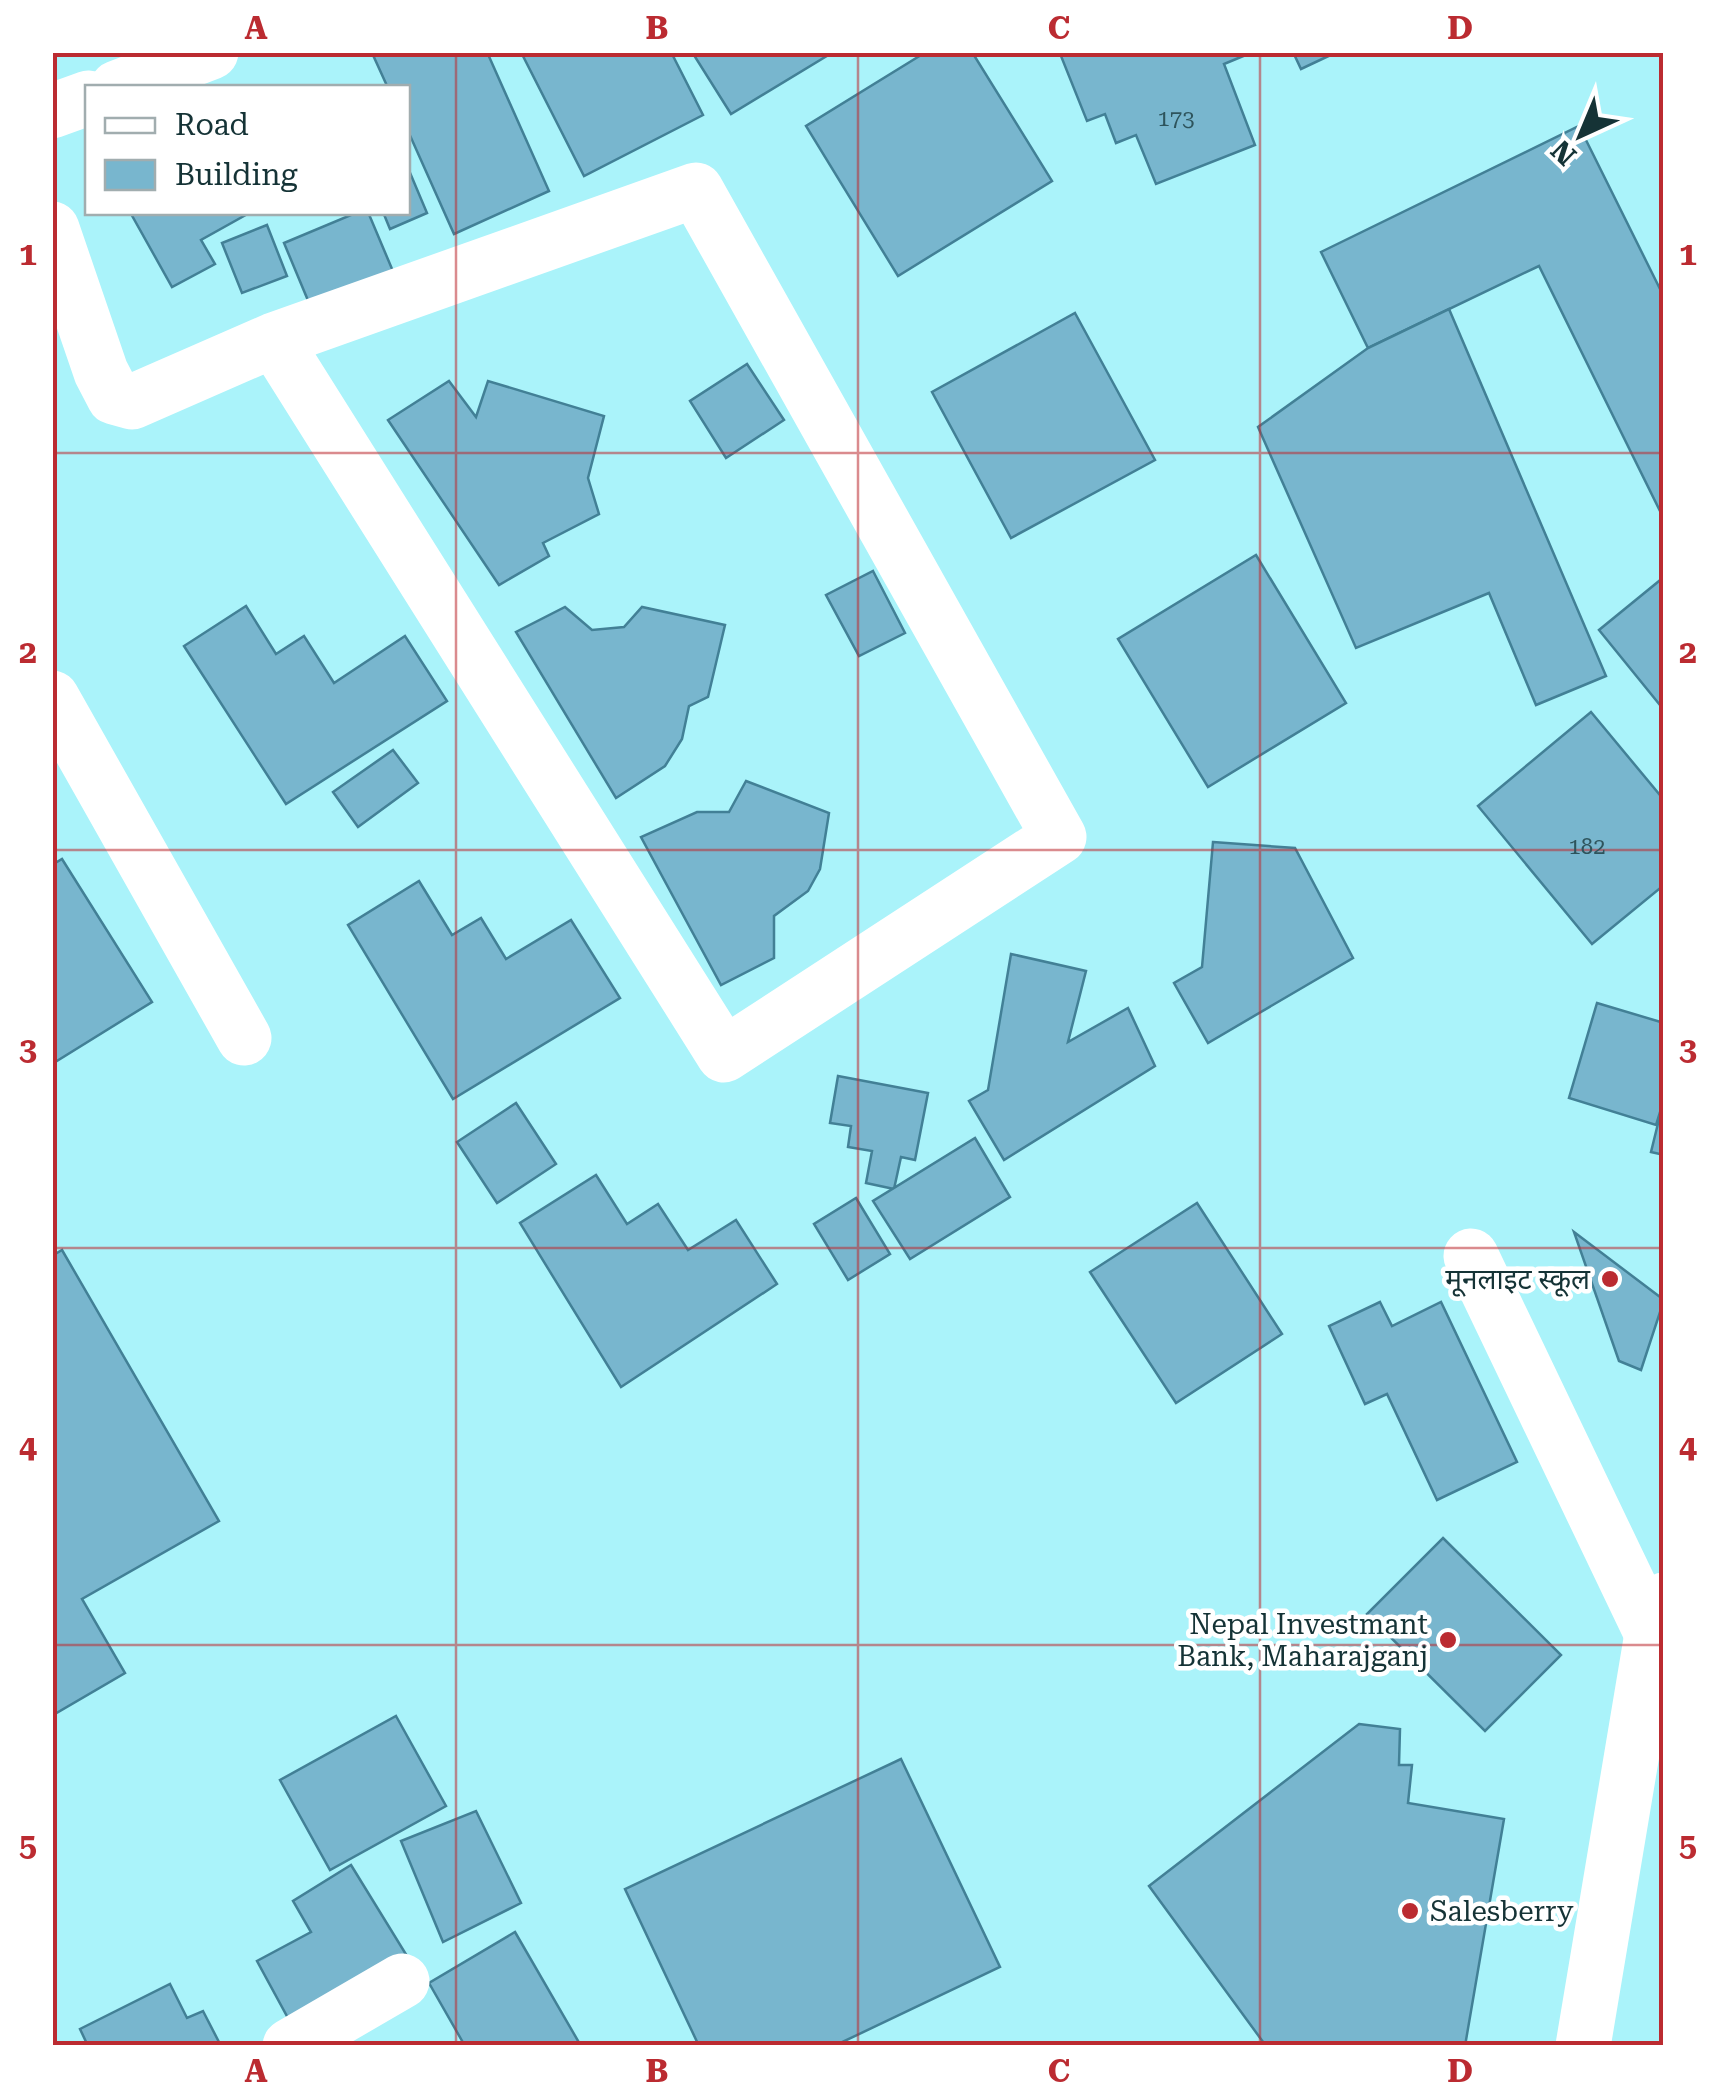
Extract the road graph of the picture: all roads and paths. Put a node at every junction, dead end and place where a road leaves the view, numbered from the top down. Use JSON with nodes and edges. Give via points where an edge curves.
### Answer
{"nodes":[{"id":1,"x":210,"y":52,"type":"edge"},
{"id":2,"x":124,"y":85,"type":"edge"},
{"id":3,"x":85,"y":99,"type":"edge"},
{"id":4,"x":52,"y":111,"type":"edge"},
{"id":5,"x":52,"y":229,"type":"edge"},
{"id":6,"x":274,"y":340,"type":"junction"},
{"id":7,"x":52,"y":698,"type":"edge"},
{"id":8,"x":244,"y":1038,"type":"dead end"},
{"id":9,"x":1471,"y":1256,"type":"dead end"},
{"id":10,"x":1660,"y":1627,"type":"edge"},
{"id":11,"x":402,"y":1981,"type":"dead end"},
{"id":12,"x":290,"y":2046,"type":"edge"},
{"id":13,"x":1582,"y":2046,"type":"edge"}],
"edges":[{"from":1,"to":2,"type":"street"},
{"from":3,"to":4,"type":"street"},
{"from":5,"to":6,"type":"street","via":[[114,397],[132,402]]},
{"from":6,"to":6,"type":"street","via":[[696,190],[1059,837],[724,1055]]},
{"from":7,"to":8,"type":"street"},
{"from":9,"to":10,"type":"street"},
{"from":10,"to":13,"type":"street"},
{"from":11,"to":12,"type":"street"}]}
